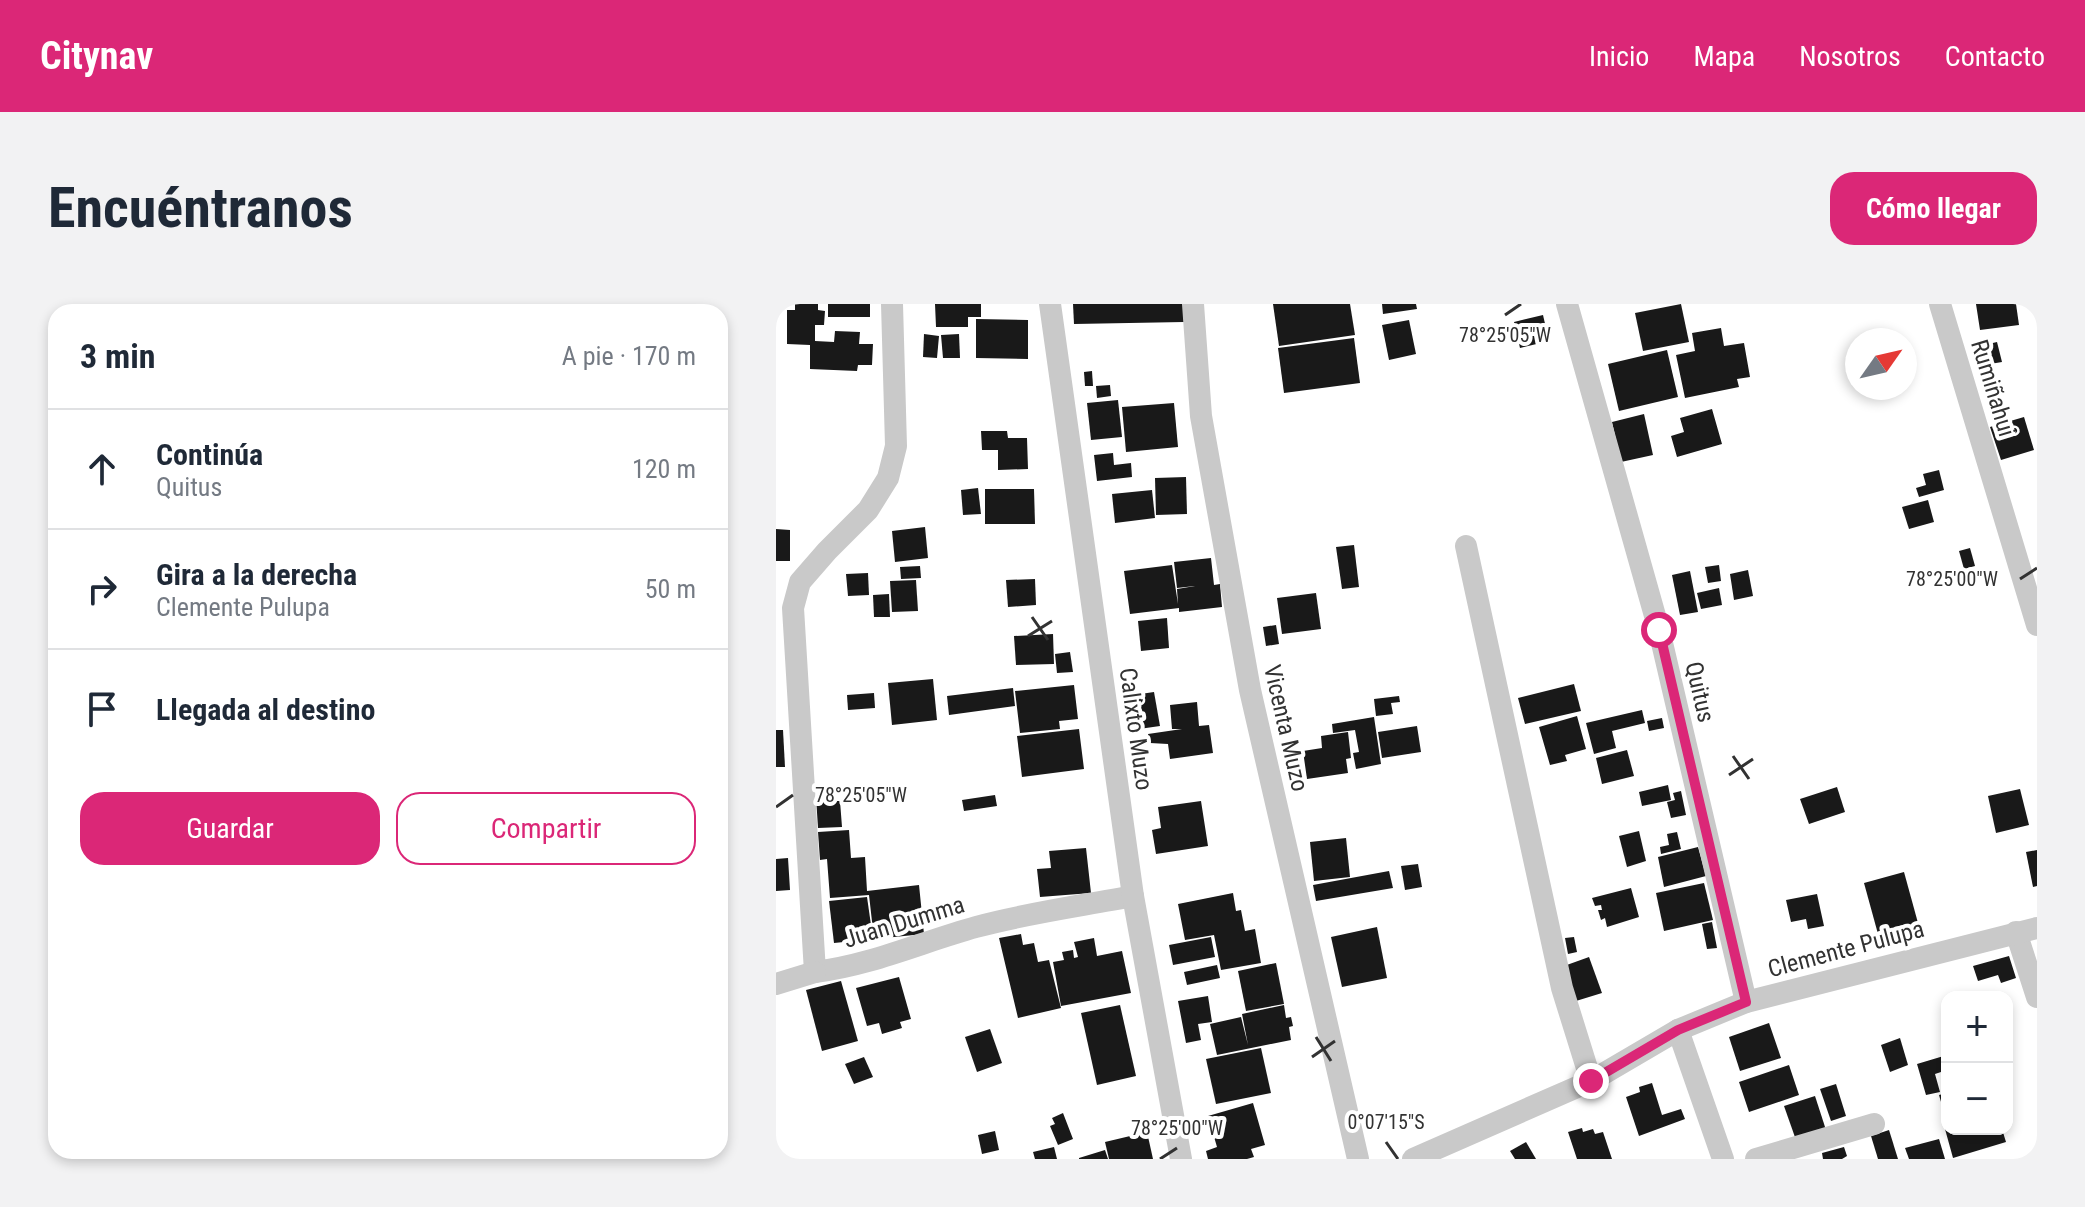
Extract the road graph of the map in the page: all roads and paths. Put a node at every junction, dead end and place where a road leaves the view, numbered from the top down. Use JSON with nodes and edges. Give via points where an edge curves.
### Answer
{"nodes":[{"id":1,"x":892,"y":304,"type":"edge"},
{"id":2,"x":1050,"y":304,"type":"edge"},
{"id":3,"x":1193,"y":304,"type":"edge"},
{"id":4,"x":1567,"y":304,"type":"edge"},
{"id":5,"x":1940,"y":304,"type":"edge"},
{"id":6,"x":1466,"y":546,"type":"dead end"},
{"id":7,"x":2037,"y":625,"type":"edge"},
{"id":8,"x":1133,"y":896,"type":"junction"},
{"id":9,"x":2026,"y":930,"type":"edge"},
{"id":10,"x":815,"y":972,"type":"junction"},
{"id":11,"x":776,"y":984,"type":"edge"},
{"id":12,"x":2037,"y":997,"type":"edge"},
{"id":13,"x":1746,"y":1002,"type":"junction"},
{"id":14,"x":1678,"y":1030,"type":"junction"},
{"id":15,"x":1591,"y":1081,"type":"junction"},
{"id":16,"x":1874,"y":1124,"type":"dead end"},
{"id":17,"x":1181,"y":1159,"type":"edge"},
{"id":18,"x":1358,"y":1159,"type":"edge"},
{"id":19,"x":1413,"y":1159,"type":"edge"},
{"id":20,"x":1723,"y":1159,"type":"edge"},
{"id":21,"x":1756,"y":1159,"type":"edge"}],
"edges":[{"from":1,"to":10,"type":"street","name":"Juan Dumma","via":[[896,446],[888,478],[868,510],[800,582],[793,608]]},
{"from":2,"to":8,"type":"street","name":"Calixto Muzo"},
{"from":3,"to":18,"type":"street","name":"Vicenta Muzo","via":[[1201,416],[1250,690]]},
{"from":4,"to":13,"type":"street","name":"Quitus","via":[[1659,630]]},
{"from":5,"to":7,"type":"street","name":"Rumiñahui"},
{"from":6,"to":15,"type":"street","via":[[1562,988]]},
{"from":8,"to":10,"type":"street","name":"Juan Dumma","via":[[980,926],[867,963]]},
{"from":8,"to":17,"type":"street","name":"Calixto Muzo"},
{"from":9,"to":12,"type":"street"},
{"from":9,"to":13,"type":"street","name":"Clemente Pulupa"},
{"from":10,"to":11,"type":"street"},
{"from":13,"to":14,"type":"street","name":"Clemente Pulupa"},
{"from":14,"to":15,"type":"street","name":"Clemente Pulupa"},
{"from":14,"to":20,"type":"street"},
{"from":15,"to":19,"type":"street","name":"Clemente Pulupa"},
{"from":16,"to":21,"type":"street"}]}
